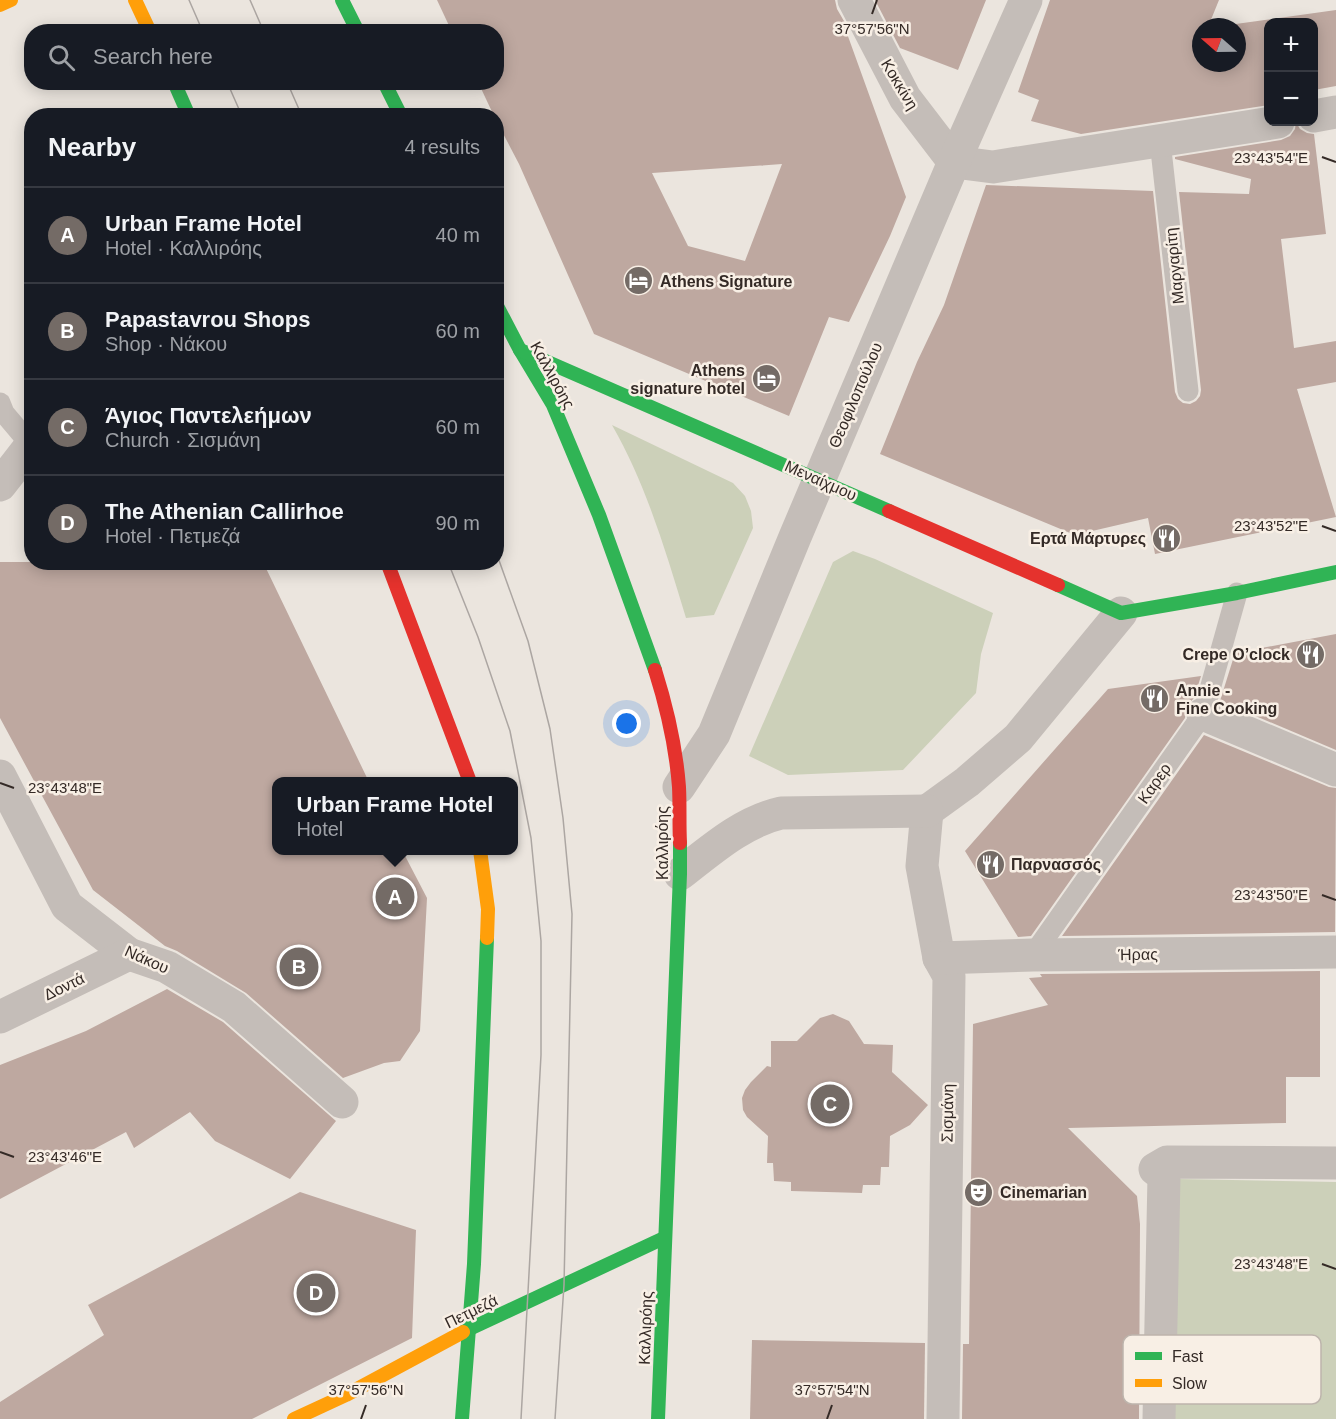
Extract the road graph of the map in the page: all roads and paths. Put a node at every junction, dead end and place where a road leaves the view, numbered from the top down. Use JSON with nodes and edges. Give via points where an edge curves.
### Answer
{"nodes":[{"id":1,"x":11,"y":0,"type":"edge"},
{"id":2,"x":135,"y":0,"type":"edge"},
{"id":3,"x":342,"y":0,"type":"edge"},
{"id":4,"x":854,"y":0,"type":"edge"},
{"id":5,"x":1026,"y":0,"type":"edge"},
{"id":6,"x":0,"y":5,"type":"edge"},
{"id":7,"x":146,"y":24,"type":"edge"},
{"id":8,"x":354,"y":24,"type":"edge"},
{"id":9,"x":178,"y":90,"type":"edge"},
{"id":10,"x":388,"y":90,"type":"edge"},
{"id":11,"x":185,"y":108,"type":"edge"},
{"id":12,"x":397,"y":108,"type":"edge"},
{"id":13,"x":1336,"y":112,"type":"edge"},
{"id":14,"x":1318,"y":115,"type":"edge"},
{"id":15,"x":1264,"y":124,"type":"edge"},
{"id":16,"x":1160,"y":141,"type":"junction"},
{"id":17,"x":954,"y":162,"type":"junction"},
{"id":18,"x":504,"y":319,"type":"edge"},
{"id":19,"x":520,"y":350,"type":"junction"},
{"id":20,"x":1188,"y":391,"type":"dead end"},
{"id":21,"x":0,"y":403,"type":"edge"},
{"id":22,"x":24,"y":436,"type":"edge"},
{"id":23,"x":24,"y":453,"type":"edge"},
{"id":24,"x":819,"y":479,"type":"junction"},
{"id":25,"x":0,"y":485,"type":"edge"},
{"id":26,"x":390,"y":570,"type":"edge"},
{"id":27,"x":1336,"y":572,"type":"edge"},
{"id":28,"x":1237,"y":593,"type":"junction"},
{"id":29,"x":1121,"y":613,"type":"junction"},
{"id":30,"x":1203,"y":714,"type":"junction"},
{"id":31,"x":1336,"y":770,"type":"edge"},
{"id":32,"x":0,"y":776,"type":"edge"},
{"id":33,"x":468,"y":777,"type":"edge"},
{"id":34,"x":679,"y":787,"type":"junction"},
{"id":35,"x":927,"y":812,"type":"junction"},
{"id":36,"x":481,"y":855,"type":"edge"},
{"id":37,"x":680,"y":874,"type":"junction"},
{"id":38,"x":1336,"y":952,"type":"edge"},
{"id":39,"x":129,"y":954,"type":"junction"},
{"id":40,"x":1033,"y":955,"type":"junction"},
{"id":41,"x":939,"y":958,"type":"junction"},
{"id":42,"x":0,"y":1017,"type":"edge"},
{"id":43,"x":342,"y":1102,"type":"dead end"},
{"id":44,"x":1336,"y":1163,"type":"edge"},
{"id":45,"x":664,"y":1238,"type":"junction"},
{"id":46,"x":469,"y":1329,"type":"junction"},
{"id":47,"x":1161,"y":1335,"type":"edge"},
{"id":48,"x":1159,"y":1404,"type":"edge"},
{"id":49,"x":294,"y":1419,"type":"edge"},
{"id":50,"x":462,"y":1419,"type":"edge"},
{"id":51,"x":658,"y":1419,"type":"edge"},
{"id":52,"x":943,"y":1419,"type":"edge"},
{"id":53,"x":1159,"y":1419,"type":"edge"}],
"edges":[{"from":1,"to":6,"type":"main road"},
{"from":2,"to":7,"type":"main road"},
{"from":3,"to":8,"type":"main road"},
{"from":4,"to":17,"type":"street","name":"Κοκκίνη","via":[[905,98]]},
{"from":5,"to":17,"type":"street","name":"Θεοφιλοπούλου"},
{"from":9,"to":11,"type":"main road"},
{"from":10,"to":12,"type":"main road"},
{"from":13,"to":14,"type":"street"},
{"from":15,"to":16,"type":"street"},
{"from":16,"to":17,"type":"street","via":[[993,167]]},
{"from":16,"to":20,"type":"lane","name":"Μαργαρίτη"},
{"from":17,"to":24,"type":"street","name":"Θεοφιλοπούλου"},
{"from":18,"to":19,"type":"main road","name":"Καλλιρόης"},
{"from":19,"to":24,"type":"main road","name":"Μεναίχμου"},
{"from":19,"to":34,"type":"main road","name":"Καλλιρόης","via":[[553,405],[650,653],[674,741]]},
{"from":21,"to":22,"type":"lane"},
{"from":23,"to":25,"type":"street"},
{"from":24,"to":29,"type":"main road","name":"Μεναίχμου"},
{"from":24,"to":34,"type":"street","name":"Θεοφιλοπούλου","via":[[714,734]]},
{"from":26,"to":33,"type":"main road"},
{"from":27,"to":28,"type":"main road"},
{"from":28,"to":29,"type":"main road"},
{"from":28,"to":30,"type":"lane","name":"Καρερ"},
{"from":29,"to":35,"type":"street","via":[[1018,738]]},
{"from":30,"to":31,"type":"street"},
{"from":30,"to":40,"type":"lane","name":"Καρερ"},
{"from":32,"to":39,"type":"street","name":"Νάκου","via":[[67,906]]},
{"from":34,"to":37,"type":"main road","name":"Καλλιρόης"},
{"from":35,"to":37,"type":"street","via":[[770,816],[730,836]]},
{"from":35,"to":41,"type":"street","name":"Σισμάνη","via":[[922,866]]},
{"from":36,"to":46,"type":"main road","via":[[488,909]]},
{"from":37,"to":45,"type":"main road","name":"Καλλιρόης"},
{"from":38,"to":40,"type":"street","name":"Ήρας"},
{"from":39,"to":42,"type":"street","name":"Δοντά"},
{"from":39,"to":43,"type":"street","name":"Νάκου","via":[[167,967],[234,1007]]},
{"from":40,"to":41,"type":"street","name":"Ήρας"},
{"from":41,"to":52,"type":"street","name":"Σισμάνη","via":[[949,976]]},
{"from":44,"to":47,"type":"street","via":[[1167,1162],[1155,1169],[1164,1176]]},
{"from":45,"to":46,"type":"main road","name":"Πετμεζά"},
{"from":45,"to":51,"type":"main road","name":"Καλλιρόης"},
{"from":46,"to":49,"type":"main road","name":"Πετμεζά"},
{"from":46,"to":50,"type":"main road"},
{"from":48,"to":53,"type":"street"}]}
